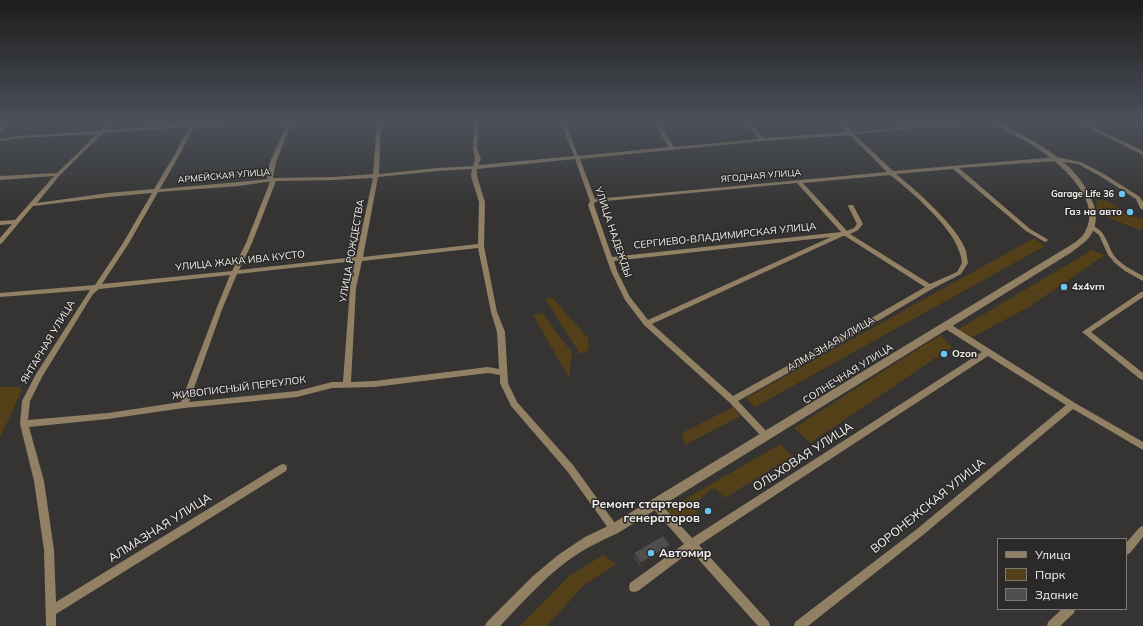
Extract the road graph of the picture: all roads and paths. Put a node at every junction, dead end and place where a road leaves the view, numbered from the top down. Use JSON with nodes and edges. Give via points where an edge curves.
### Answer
{"nodes":[{"id":1,"x":81,"y":151,"type":"edge"},
{"id":2,"x":180,"y":151,"type":"edge"},
{"id":3,"x":278,"y":151,"type":"edge"},
{"id":4,"x":377,"y":151,"type":"edge"},
{"id":5,"x":476,"y":151,"type":"edge"},
{"id":6,"x":573,"y":151,"type":"edge"},
{"id":7,"x":649,"y":151,"type":"edge"},
{"id":8,"x":870,"y":151,"type":"edge"},
{"id":9,"x":1046,"y":151,"type":"edge"},
{"id":10,"x":575,"y":158,"type":"junction"},
{"id":11,"x":1056,"y":159,"type":"junction"},
{"id":12,"x":474,"y":167,"type":"junction"},
{"id":13,"x":954,"y":167,"type":"junction"},
{"id":14,"x":58,"y":174,"type":"junction"},
{"id":15,"x":894,"y":174,"type":"junction"},
{"id":16,"x":376,"y":175,"type":"junction"},
{"id":17,"x":0,"y":178,"type":"edge"},
{"id":18,"x":273,"y":181,"type":"junction"},
{"id":19,"x":798,"y":182,"type":"junction"},
{"id":20,"x":156,"y":192,"type":"junction"},
{"id":21,"x":593,"y":201,"type":"junction"},
{"id":22,"x":31,"y":205,"type":"junction"},
{"id":23,"x":851,"y":206,"type":"dead end"},
{"id":24,"x":1143,"y":208,"type":"edge"},
{"id":25,"x":17,"y":222,"type":"junction"},
{"id":26,"x":0,"y":223,"type":"edge"},
{"id":27,"x":1091,"y":227,"type":"junction"},
{"id":28,"x":844,"y":234,"type":"junction"},
{"id":29,"x":1045,"y":240,"type":"dead end"},
{"id":30,"x":0,"y":242,"type":"edge"},
{"id":31,"x":481,"y":246,"type":"junction"},
{"id":32,"x":359,"y":258,"type":"junction"},
{"id":33,"x":610,"y":259,"type":"junction"},
{"id":34,"x":234,"y":273,"type":"junction"},
{"id":35,"x":1143,"y":279,"type":"edge"},
{"id":36,"x":97,"y":287,"type":"junction"},
{"id":37,"x":930,"y":287,"type":"junction"},
{"id":38,"x":1143,"y":294,"type":"edge"},
{"id":39,"x":0,"y":295,"type":"edge"},
{"id":40,"x":647,"y":323,"type":"junction"},
{"id":41,"x":947,"y":326,"type":"junction"},
{"id":42,"x":988,"y":352,"type":"junction"},
{"id":43,"x":503,"y":373,"type":"junction"},
{"id":44,"x":1142,"y":374,"type":"edge"},
{"id":45,"x":347,"y":384,"type":"junction"},
{"id":46,"x":732,"y":400,"type":"junction"},
{"id":47,"x":184,"y":405,"type":"junction"},
{"id":48,"x":1072,"y":405,"type":"junction"},
{"id":49,"x":24,"y":424,"type":"junction"},
{"id":50,"x":766,"y":436,"type":"junction"},
{"id":51,"x":1143,"y":446,"type":"edge"},
{"id":52,"x":283,"y":468,"type":"dead end"},
{"id":53,"x":655,"y":504,"type":"junction"},
{"id":54,"x":614,"y":529,"type":"junction"},
{"id":55,"x":1143,"y":530,"type":"edge"},
{"id":56,"x":692,"y":544,"type":"junction"},
{"id":57,"x":1127,"y":549,"type":"edge"},
{"id":58,"x":634,"y":587,"type":"dead end"},
{"id":59,"x":1069,"y":610,"type":"edge"},
{"id":60,"x":51,"y":611,"type":"junction"},
{"id":61,"x":51,"y":626,"type":"edge"},
{"id":62,"x":491,"y":626,"type":"edge"},
{"id":63,"x":765,"y":626,"type":"edge"},
{"id":64,"x":799,"y":626,"type":"edge"},
{"id":65,"x":1052,"y":626,"type":"edge"}],
"edges":[{"from":1,"to":14,"type":"street"},
{"from":2,"to":20,"type":"street","name":"ЯНТАРНАЯ УЛИЦА"},
{"from":3,"to":18,"type":"street","via":[[270,177]]},
{"from":4,"to":16,"type":"street","name":"УЛИЦА РОЖДЕСТВА"},
{"from":5,"to":12,"type":"street","via":[[478,159]]},
{"from":6,"to":10,"type":"street","name":"УЛИЦА НАДЕЖДЫ"},
{"from":7,"to":10,"type":"street","name":"АРМЕЙСКАЯ УЛИЦА"},
{"from":8,"to":15,"type":"street","name":"АЛМАЗНАЯ УЛИЦА"},
{"from":9,"to":11,"type":"street"},
{"from":10,"to":12,"type":"street","name":"АРМЕЙСКАЯ УЛИЦА"},
{"from":10,"to":21,"type":"street","name":"УЛИЦА НАДЕЖДЫ"},
{"from":11,"to":13,"type":"street","name":"ЯГОДНАЯ УЛИЦА"},
{"from":11,"to":24,"type":"street","name":"ЯГОДНАЯ УЛИЦА","via":[[1080,163],[1102,175],[1138,198]]},
{"from":11,"to":27,"type":"street","via":[[1077,179],[1088,198],[1092,212]]},
{"from":12,"to":16,"type":"street","name":"АРМЕЙСКАЯ УЛИЦА"},
{"from":12,"to":31,"type":"street","via":[[474,176],[482,202]]},
{"from":13,"to":15,"type":"street","name":"ЯГОДНАЯ УЛИЦА"},
{"from":13,"to":29,"type":"street","via":[[1028,230]]},
{"from":14,"to":17,"type":"street"},
{"from":14,"to":22,"type":"street"},
{"from":15,"to":19,"type":"street","name":"ЯГОДНАЯ УЛИЦА"},
{"from":15,"to":37,"type":"street","name":"АЛМАЗНАЯ УЛИЦА","via":[[926,202],[958,241],[963,254],[962,271]]},
{"from":16,"to":18,"type":"street","name":"АРМЕЙСКАЯ УЛИЦА"},
{"from":16,"to":32,"type":"street","name":"УЛИЦА РОЖДЕСТВА"},
{"from":18,"to":20,"type":"street","name":"АРМЕЙСКАЯ УЛИЦА"},
{"from":18,"to":34,"type":"street","via":[[249,243]]},
{"from":19,"to":21,"type":"street","name":"ЯГОДНАЯ УЛИЦА"},
{"from":19,"to":28,"type":"street"},
{"from":20,"to":22,"type":"street","name":"АРМЕЙСКАЯ УЛИЦА","via":[[108,194]]},
{"from":20,"to":36,"type":"street","name":"ЯНТАРНАЯ УЛИЦА"},
{"from":21,"to":33,"type":"street","name":"УЛИЦА НАДЕЖДЫ","via":[[591,205]]},
{"from":22,"to":25,"type":"street"},
{"from":23,"to":28,"type":"street","via":[[860,224],[856,229]]},
{"from":25,"to":26,"type":"street"},
{"from":25,"to":30,"type":"street"},
{"from":27,"to":35,"type":"street","via":[[1106,240],[1115,260]]},
{"from":27,"to":41,"type":"street","name":"СОЛНЕЧНАЯ УЛИЦА","via":[[1087,235],[1069,250]]},
{"from":28,"to":33,"type":"street","name":"СЕРГИЕВО-ВЛАДИМИРСКАЯ УЛИЦА"},
{"from":28,"to":37,"type":"street"},
{"from":28,"to":40,"type":"street"},
{"from":31,"to":32,"type":"street","name":"УЛИЦА ЖАКА ИВА КУСТО"},
{"from":31,"to":43,"type":"street","via":[[494,312],[501,332]]},
{"from":32,"to":34,"type":"street","name":"УЛИЦА ЖАКА ИВА КУСТО"},
{"from":32,"to":45,"type":"street","name":"УЛИЦА РОЖДЕСТВА","via":[[353,293]]},
{"from":33,"to":40,"type":"street","name":"УЛИЦА НАДЕЖДЫ","via":[[627,298]]},
{"from":34,"to":36,"type":"street","name":"УЛИЦА ЖАКА ИВА КУСТО"},
{"from":34,"to":47,"type":"street"},
{"from":36,"to":39,"type":"street","name":"УЛИЦА ЖАКА ИВА КУСТО"},
{"from":36,"to":49,"type":"street","name":"ЯНТАРНАЯ УЛИЦА","via":[[38,376],[26,401]]},
{"from":37,"to":46,"type":"street","name":"АЛМАЗНАЯ УЛИЦА"},
{"from":38,"to":44,"type":"street","via":[[1086,332]]},
{"from":40,"to":46,"type":"street","name":"УЛИЦА НАДЕЖДЫ"},
{"from":41,"to":42,"type":"street"},
{"from":41,"to":50,"type":"street","name":"СОЛНЕЧНАЯ УЛИЦА"},
{"from":42,"to":48,"type":"street"},
{"from":42,"to":56,"type":"street","name":"ОЛЬХОВАЯ УЛИЦА"},
{"from":43,"to":45,"type":"street","name":"ЖИВОПИСНЫЙ ПЕРЕУЛОК","via":[[488,370],[374,384]]},
{"from":43,"to":54,"type":"street","via":[[504,383],[514,404],[570,468]]},
{"from":45,"to":47,"type":"street","name":"ЖИВОПИСНЫЙ ПЕРЕУЛОК","via":[[297,394]]},
{"from":46,"to":50,"type":"street","name":"УЛИЦА НАДЕЖДЫ"},
{"from":47,"to":49,"type":"street","name":"ЖИВОПИСНЫЙ ПЕРЕУЛОК"},
{"from":48,"to":51,"type":"street"},
{"from":48,"to":64,"type":"street","name":"ВОРОНЕЖСКАЯ УЛИЦА","via":[[920,532]]},
{"from":49,"to":60,"type":"street","name":"ЯНТАРНАЯ УЛИЦА","via":[[39,481],[50,550]]},
{"from":50,"to":53,"type":"street","name":"СОЛНЕЧНАЯ УЛИЦА"},
{"from":52,"to":60,"type":"street","name":"АЛМАЗНАЯ УЛИЦА"},
{"from":53,"to":54,"type":"street","name":"СОЛНЕЧНАЯ УЛИЦА"},
{"from":53,"to":56,"type":"street"},
{"from":54,"to":62,"type":"street","name":"СОЛНЕЧНАЯ УЛИЦА","via":[[588,541],[562,559]]},
{"from":55,"to":57,"type":"street"},
{"from":56,"to":58,"type":"street","name":"ОЛЬХОВАЯ УЛИЦА"},
{"from":56,"to":63,"type":"street"},
{"from":59,"to":65,"type":"street"},
{"from":60,"to":61,"type":"street","name":"ЯНТАРНАЯ УЛИЦА"}]}
